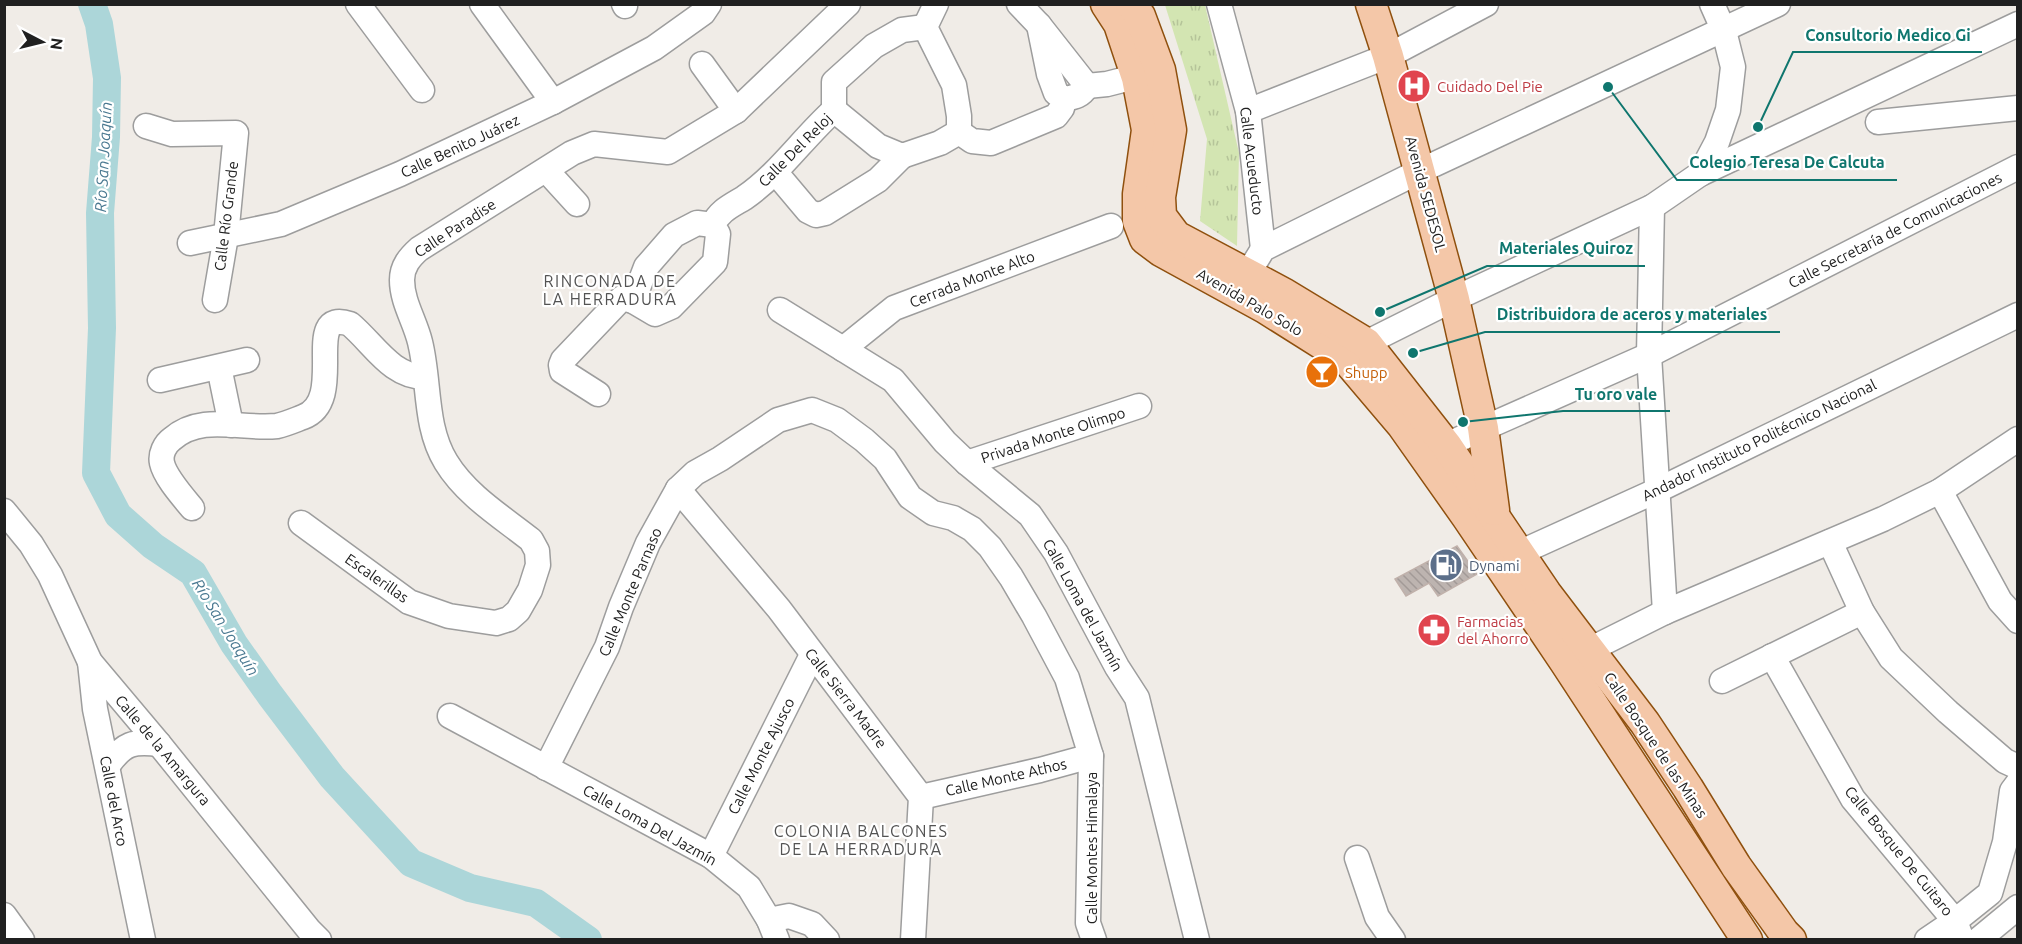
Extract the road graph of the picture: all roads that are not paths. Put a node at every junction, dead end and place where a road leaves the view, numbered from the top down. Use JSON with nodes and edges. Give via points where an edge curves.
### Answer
{"nodes":[{"id":1,"x":483,"y":4,"type":"edge"},
{"id":2,"x":709,"y":4,"type":"edge"},
{"id":3,"x":848,"y":4,"type":"edge"},
{"id":4,"x":936,"y":4,"type":"edge"},
{"id":5,"x":1019,"y":4,"type":"edge"},
{"id":6,"x":1106,"y":4,"type":"edge"},
{"id":7,"x":1131,"y":4,"type":"edge"},
{"id":8,"x":1220,"y":4,"type":"edge"},
{"id":9,"x":1371,"y":4,"type":"edge"},
{"id":10,"x":1486,"y":4,"type":"edge"},
{"id":11,"x":1712,"y":4,"type":"edge"},
{"id":12,"x":1778,"y":4,"type":"edge"},
{"id":13,"x":368,"y":8,"type":"edge"},
{"id":14,"x":2018,"y":24,"type":"edge"},
{"id":15,"x":1040,"y":25,"type":"junction"},
{"id":16,"x":925,"y":27,"type":"junction"},
{"id":17,"x":1724,"y":31,"type":"junction"},
{"id":18,"x":1388,"y":56,"type":"junction"},
{"id":19,"x":702,"y":64,"type":"dead end"},
{"id":20,"x":1148,"y":74,"type":"junction"},
{"id":21,"x":1087,"y":86,"type":"junction"},
{"id":22,"x":422,"y":90,"type":"dead end"},
{"id":23,"x":1064,"y":99,"type":"junction"},
{"id":24,"x":553,"y":102,"type":"junction"},
{"id":25,"x":2018,"y":108,"type":"edge"},
{"id":26,"x":736,"y":111,"type":"junction"},
{"id":27,"x":834,"y":111,"type":"junction"},
{"id":28,"x":1248,"y":111,"type":"junction"},
{"id":29,"x":1878,"y":122,"type":"dead end"},
{"id":30,"x":146,"y":126,"type":"dead end"},
{"id":31,"x":959,"y":132,"type":"junction"},
{"id":32,"x":902,"y":156,"type":"junction"},
{"id":33,"x":2018,"y":167,"type":"edge"},
{"id":34,"x":546,"y":170,"type":"junction"},
{"id":35,"x":1420,"y":171,"type":"junction"},
{"id":36,"x":776,"y":173,"type":"junction"},
{"id":37,"x":1701,"y":174,"type":"junction"},
{"id":38,"x":576,"y":204,"type":"dead end"},
{"id":39,"x":1652,"y":207,"type":"junction"},
{"id":40,"x":712,"y":225,"type":"junction"},
{"id":41,"x":1111,"y":226,"type":"dead end"},
{"id":42,"x":226,"y":236,"type":"junction"},
{"id":43,"x":190,"y":243,"type":"dead end"},
{"id":44,"x":1263,"y":249,"type":"junction"},
{"id":45,"x":1247,"y":275,"type":"junction"},
{"id":46,"x":1454,"y":299,"type":"junction"},
{"id":47,"x":215,"y":300,"type":"dead end"},
{"id":48,"x":633,"y":301,"type":"junction"},
{"id":49,"x":780,"y":310,"type":"dead end"},
{"id":50,"x":2018,"y":315,"type":"edge"},
{"id":51,"x":1366,"y":343,"type":"junction"},
{"id":52,"x":843,"y":349,"type":"junction"},
{"id":53,"x":1649,"y":355,"type":"junction"},
{"id":54,"x":248,"y":360,"type":"dead end"},
{"id":55,"x":219,"y":367,"type":"junction"},
{"id":56,"x":425,"y":377,"type":"junction"},
{"id":57,"x":160,"y":380,"type":"dead end"},
{"id":58,"x":598,"y":394,"type":"dead end"},
{"id":59,"x":1139,"y":406,"type":"dead end"},
{"id":60,"x":231,"y":425,"type":"junction"},
{"id":61,"x":1483,"y":428,"type":"junction"},
{"id":62,"x":2018,"y":439,"type":"edge"},
{"id":63,"x":1446,"y":445,"type":"junction"},
{"id":64,"x":967,"y":463,"type":"junction"},
{"id":65,"x":678,"y":489,"type":"junction"},
{"id":66,"x":1658,"y":490,"type":"junction"},
{"id":67,"x":1940,"y":491,"type":"junction"},
{"id":68,"x":192,"y":508,"type":"dead end"},
{"id":69,"x":4,"y":511,"type":"edge"},
{"id":70,"x":1496,"y":520,"type":"junction"},
{"id":71,"x":301,"y":523,"type":"dead end"},
{"id":72,"x":4,"y":538,"type":"edge"},
{"id":73,"x":1830,"y":542,"type":"junction"},
{"id":74,"x":31,"y":544,"type":"junction"},
{"id":75,"x":1509,"y":558,"type":"junction"},
{"id":76,"x":1665,"y":612,"type":"junction"},
{"id":77,"x":1862,"y":612,"type":"junction"},
{"id":78,"x":2018,"y":621,"type":"edge"},
{"id":79,"x":812,"y":655,"type":"junction"},
{"id":80,"x":1578,"y":655,"type":"junction"},
{"id":81,"x":1772,"y":656,"type":"junction"},
{"id":82,"x":90,"y":662,"type":"junction"},
{"id":83,"x":1722,"y":681,"type":"dead end"},
{"id":84,"x":450,"y":717,"type":"dead end"},
{"id":85,"x":159,"y":744,"type":"junction"},
{"id":86,"x":1091,"y":756,"type":"junction"},
{"id":87,"x":108,"y":765,"type":"junction"},
{"id":88,"x":2018,"y":767,"type":"edge"},
{"id":89,"x":546,"y":768,"type":"junction"},
{"id":90,"x":2018,"y":783,"type":"edge"},
{"id":91,"x":921,"y":796,"type":"junction"},
{"id":92,"x":711,"y":856,"type":"junction"},
{"id":93,"x":1357,"y":858,"type":"dead end"},
{"id":94,"x":1976,"y":905,"type":"junction"},
{"id":95,"x":2018,"y":907,"type":"edge"},
{"id":96,"x":4,"y":915,"type":"edge"},
{"id":97,"x":773,"y":930,"type":"edge"},
{"id":98,"x":1959,"y":930,"type":"edge"},
{"id":99,"x":1984,"y":937,"type":"edge"},
{"id":100,"x":22,"y":939,"type":"edge"},
{"id":101,"x":143,"y":939,"type":"edge"},
{"id":102,"x":319,"y":939,"type":"edge"},
{"id":103,"x":827,"y":939,"type":"edge"},
{"id":104,"x":913,"y":939,"type":"edge"},
{"id":105,"x":1094,"y":939,"type":"edge"},
{"id":106,"x":1197,"y":939,"type":"edge"},
{"id":107,"x":1394,"y":939,"type":"edge"},
{"id":108,"x":1747,"y":939,"type":"edge"},
{"id":109,"x":1791,"y":939,"type":"edge"},
{"id":110,"x":1927,"y":939,"type":"edge"}],
"edges":[{"from":1,"to":24,"type":"street"},
{"from":2,"to":24,"type":"street","name":"Calle Benito Juárez","via":[[703,13],[654,48]]},
{"from":3,"to":26,"type":"street","name":"Calle Paradise"},
{"from":4,"to":16,"type":"street"},
{"from":5,"to":15,"type":"street"},
{"from":6,"to":20,"type":"main road","name":"Avenida Palo Solo"},
{"from":7,"to":20,"type":"main road","name":"Avenida Palo Solo","via":[[1140,16]]},
{"from":8,"to":28,"type":"street","name":"Calle Acueducto"},
{"from":9,"to":18,"type":"main road","name":"Avenida SEDESOL"},
{"from":10,"to":18,"type":"street"},
{"from":11,"to":17,"type":"street"},
{"from":12,"to":17,"type":"street"},
{"from":13,"to":22,"type":"street"},
{"from":14,"to":37,"type":"street"},
{"from":15,"to":21,"type":"street"},
{"from":15,"to":23,"type":"street","via":[[1049,74],[1056,93]]},
{"from":16,"to":27,"type":"street","via":[[902,30],[874,46],[834,82]]},
{"from":16,"to":31,"type":"street","via":[[954,85]]},
{"from":17,"to":35,"type":"street"},
{"from":17,"to":37,"type":"street","via":[[1733,67],[1728,110]]},
{"from":18,"to":28,"type":"street"},
{"from":18,"to":35,"type":"main road","name":"Avenida SEDESOL"},
{"from":19,"to":26,"type":"street"},
{"from":20,"to":21,"type":"street"},
{"from":20,"to":45,"type":"main road","name":"Avenida Palo Solo","via":[[1171,130],[1160,197],[1161,216],[1176,236]]},
{"from":20,"to":75,"type":"main road","name":"Avenida Palo Solo","via":[[1147,130],[1137,221],[1145,239],[1346,359]]},
{"from":21,"to":23,"type":"street","via":[[1082,94]]},
{"from":23,"to":31,"type":"street","via":[[1056,116],[991,143],[972,141]]},
{"from":24,"to":42,"type":"street","name":"Calle Benito Juárez","via":[[400,174],[281,224]]},
{"from":25,"to":29,"type":"street"},
{"from":26,"to":34,"type":"street","name":"Calle Paradise","via":[[668,152],[594,144]]},
{"from":27,"to":32,"type":"street","name":"Calle Del Reloj","via":[[878,146]]},
{"from":27,"to":36,"type":"street","name":"Calle Del Reloj"},
{"from":28,"to":44,"type":"street","name":"Calle Acueducto"},
{"from":30,"to":42,"type":"street","name":"Calle Río Grande","via":[[172,134],[236,133]]},
{"from":31,"to":32,"type":"street"},
{"from":32,"to":36,"type":"street","via":[[878,180],[816,215],[808,211]]},
{"from":33,"to":53,"type":"street","name":"Calle Secretaría de Comunicaciones"},
{"from":34,"to":38,"type":"street"},
{"from":34,"to":56,"type":"street","name":"Calle Paradise","via":[[419,249],[407,261],[402,279],[420,341]]},
{"from":35,"to":44,"type":"street"},
{"from":35,"to":46,"type":"main road","name":"Avenida SEDESOL"},
{"from":36,"to":40,"type":"street","name":"Calle Del Reloj","via":[[718,215]]},
{"from":37,"to":39,"type":"street"},
{"from":39,"to":46,"type":"street"},
{"from":39,"to":53,"type":"street"},
{"from":40,"to":48,"type":"street","via":[[697,223],[674,235],[646,267]]},
{"from":40,"to":48,"type":"street","via":[[718,234],[715,262],[671,307],[655,314]]},
{"from":41,"to":52,"type":"street","name":"Cerrada Monte Alto","via":[[894,308]]},
{"from":42,"to":43,"type":"street","name":"Calle Benito Juárez"},
{"from":42,"to":47,"type":"street","name":"Calle Río Grande"},
{"from":44,"to":45,"type":"street"},
{"from":45,"to":51,"type":"main road","name":"Avenida Palo Solo"},
{"from":46,"to":51,"type":"street"},
{"from":46,"to":61,"type":"main road","name":"Avenida SEDESOL"},
{"from":48,"to":58,"type":"street","via":[[622,298],[561,365],[562,371]]},
{"from":49,"to":52,"type":"street","name":"Calle Loma del Jazmín"},
{"from":50,"to":66,"type":"street","name":"Andador Instituto Politécnico Nacional"},
{"from":51,"to":63,"type":"main road","name":"Avenida Palo Solo"},
{"from":52,"to":64,"type":"street","name":"Calle Loma del Jazmín","via":[[894,380]]},
{"from":53,"to":61,"type":"street","name":"Calle Secretaría de Comunicaciones"},
{"from":53,"to":66,"type":"street"},
{"from":54,"to":55,"type":"street"},
{"from":55,"to":57,"type":"street"},
{"from":55,"to":60,"type":"street"},
{"from":56,"to":60,"type":"street","via":[[399,371],[350,324],[333,323],[327,328],[324,342],[325,390],[320,404],[310,414],[279,425]]},
{"from":56,"to":71,"type":"street","name":"Escalerillas","via":[[433,436],[446,463],[468,490],[531,540],[537,551],[538,565],[518,611],[496,623],[449,616],[409,602]]},
{"from":59,"to":64,"type":"street","name":"Privada Monte Olimpo"},
{"from":60,"to":68,"type":"street","via":[[199,424],[181,430],[162,452],[168,476]]},
{"from":61,"to":63,"type":"street","name":"Calle Secretaría de Comunicaciones"},
{"from":61,"to":70,"type":"main road","name":"Avenida SEDESOL"},
{"from":62,"to":67,"type":"street"},
{"from":63,"to":70,"type":"main road","name":"Avenida Palo Solo"},
{"from":64,"to":106,"type":"street","name":"Calle Loma del Jazmín","via":[[1030,515],[1056,553],[1137,698]]},
{"from":65,"to":79,"type":"street","name":"Calle Sierra Madre","via":[[779,609]]},
{"from":65,"to":86,"type":"street","name":"Calle Monte Parnaso","via":[[695,473],[778,420],[812,410],[837,420],[885,459],[910,497],[933,513],[972,529],[990,547],[1067,678]]},
{"from":65,"to":89,"type":"street","name":"Calle Monte Parnaso","via":[[648,543],[607,647]]},
{"from":66,"to":75,"type":"street","name":"Andador Instituto Politécnico Nacional"},
{"from":66,"to":76,"type":"street"},
{"from":67,"to":73,"type":"street"},
{"from":67,"to":78,"type":"street","via":[[2000,601]]},
{"from":69,"to":74,"type":"street","name":"Calle de la Amargura"},
{"from":70,"to":75,"type":"main road","name":"Avenida Palo Solo"},
{"from":72,"to":74,"type":"street"},
{"from":73,"to":76,"type":"street"},
{"from":73,"to":77,"type":"street"},
{"from":74,"to":82,"type":"street","name":"Calle de la Amargura","via":[[50,575]]},
{"from":75,"to":80,"type":"main road","name":"Calle Bosque de las Minas","via":[[1546,593]]},
{"from":76,"to":80,"type":"street"},
{"from":77,"to":81,"type":"street"},
{"from":77,"to":88,"type":"street","via":[[1891,658],[2005,761]]},
{"from":79,"to":91,"type":"street","name":"Calle Sierra Madre"},
{"from":79,"to":92,"type":"street","name":"Calle Monte Ajusco"},
{"from":80,"to":108,"type":"main road","name":"Calle Bosque de las Minas"},
{"from":80,"to":109,"type":"main road","name":"Calle Bosque de las Minas","via":[[1657,741],[1736,867]]},
{"from":81,"to":83,"type":"street"},
{"from":81,"to":98,"type":"street","name":"Calle Bosque De Cuitaro","via":[[1853,799]]},
{"from":82,"to":85,"type":"street","name":"Calle de la Amargura"},
{"from":82,"to":87,"type":"street","name":"Calle del Arco","via":[[95,709]]},
{"from":84,"to":89,"type":"street","name":"Calle Loma Del Jazmín"},
{"from":85,"to":87,"type":"street","via":[[127,745]]},
{"from":85,"to":102,"type":"street","name":"Calle de la Amargura"},
{"from":86,"to":91,"type":"street","name":"Calle Monte Athos"},
{"from":86,"to":105,"type":"street","name":"Calle Montes Himalaya","via":[[1088,923]]},
{"from":87,"to":101,"type":"street","name":"Calle del Arco"},
{"from":89,"to":92,"type":"street","name":"Calle Loma Del Jazmín"},
{"from":90,"to":94,"type":"street","via":[[2012,791],[2005,842],[1990,893]]},
{"from":91,"to":104,"type":"street"},
{"from":92,"to":97,"type":"street","name":"Calle Loma Del Jazmín","via":[[749,887]]},
{"from":93,"to":107,"type":"street","via":[[1377,917]]},
{"from":94,"to":98,"type":"street"},
{"from":94,"to":99,"type":"street"},
{"from":95,"to":99,"type":"street"},
{"from":96,"to":100,"type":"street"},
{"from":97,"to":103,"type":"street","via":[[789,916],[812,924]]},
{"from":98,"to":110,"type":"street"}]}
